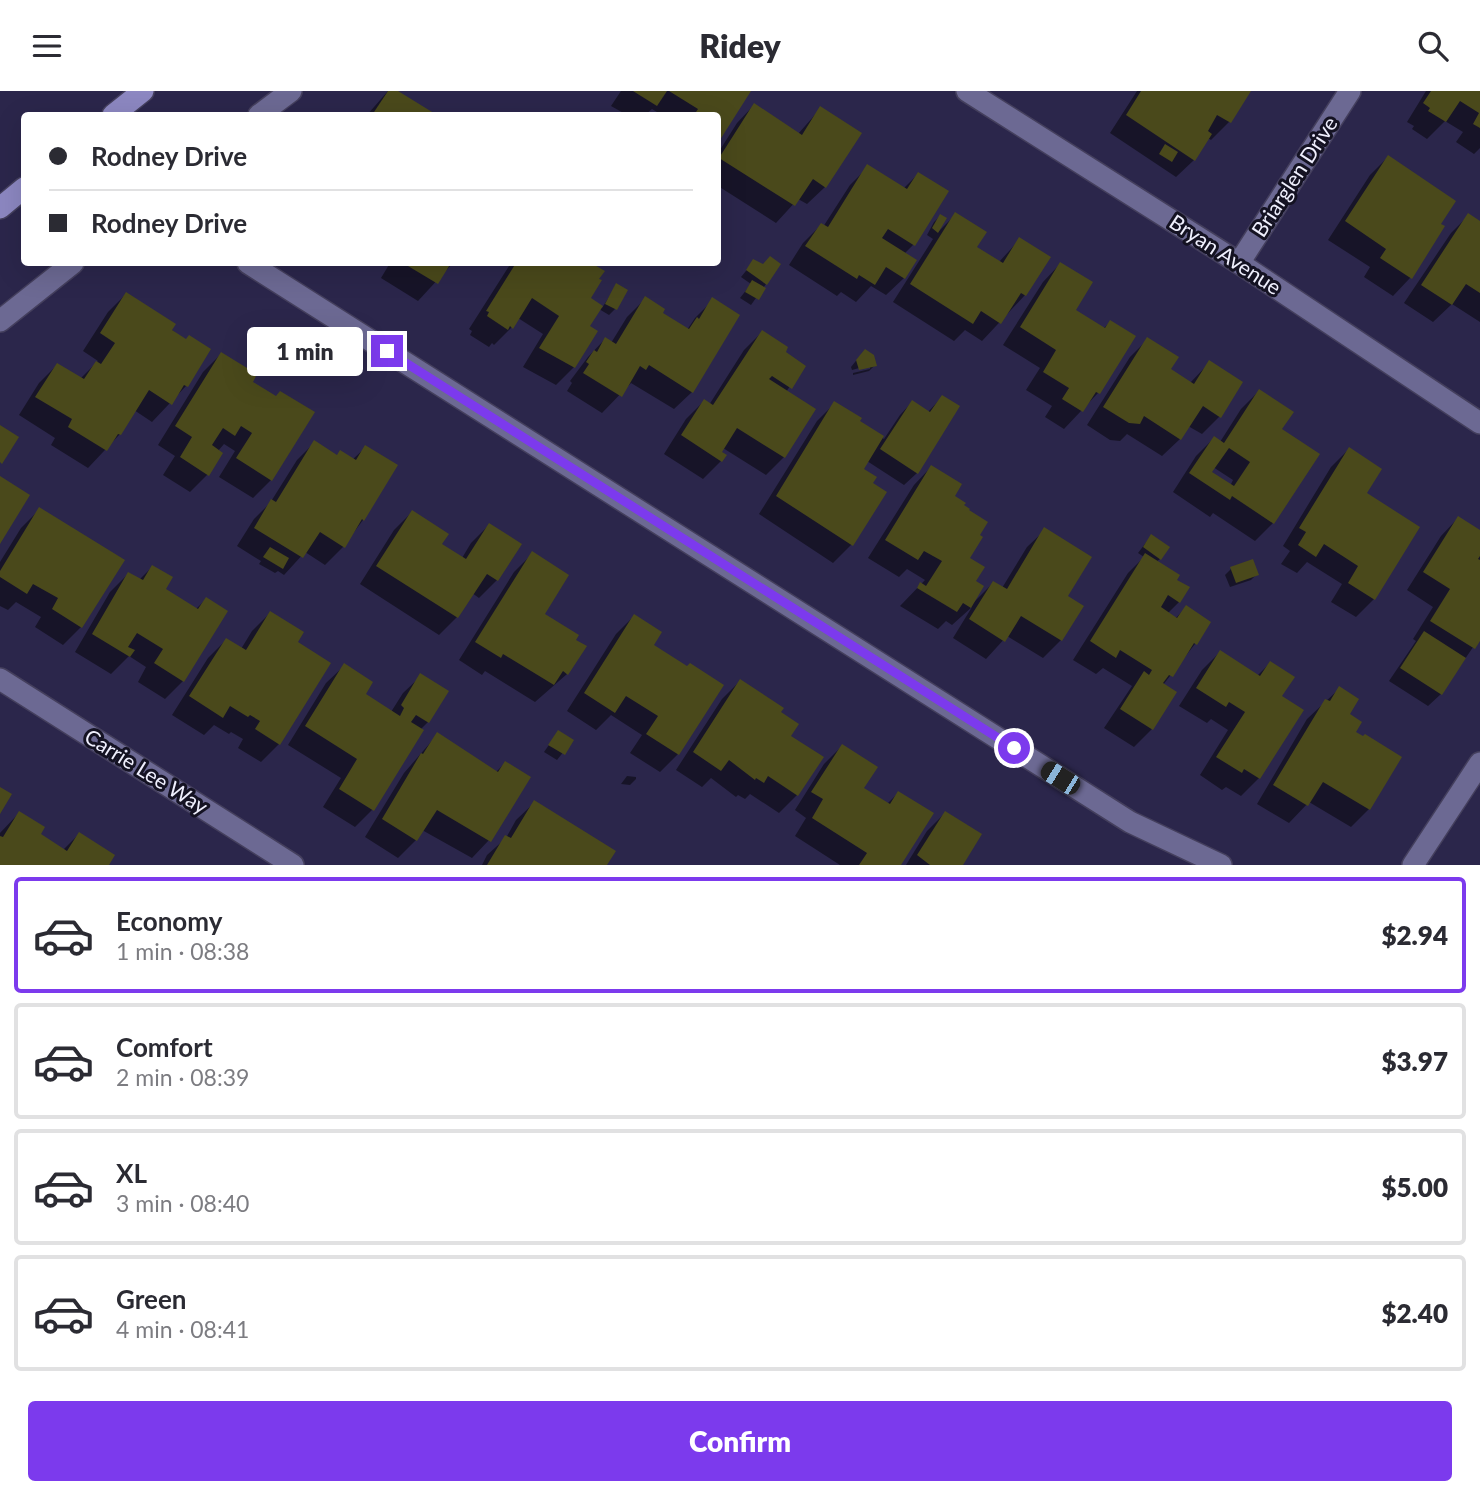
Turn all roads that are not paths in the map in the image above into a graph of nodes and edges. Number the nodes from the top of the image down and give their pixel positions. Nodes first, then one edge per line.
1 (143, 91) edge
2 (291, 91) edge
3 (967, 91) edge
4 (1350, 91) edge
5 (117, 112) edge
6 (264, 112) edge
7 (21, 190) edge
8 (0, 208) edge
9 (1239, 263) junction
10 (69, 266) edge
11 (253, 266) edge
12 (0, 321) edge
13 (1480, 423) edge
14 (0, 679) edge
15 (1480, 763) edge
16 (293, 865) edge
17 (1221, 865) edge
18 (1413, 865) edge

1 - 5 main road
2 - 6 street
3 - 9 street, Bryan Avenue
4 - 9 street, Briarglen Drive
7 - 8 main road
9 - 13 street, Bryan Avenue
10 - 12 street
11 - 17 street
14 - 16 street, Carrie Lee Way
15 - 18 street

